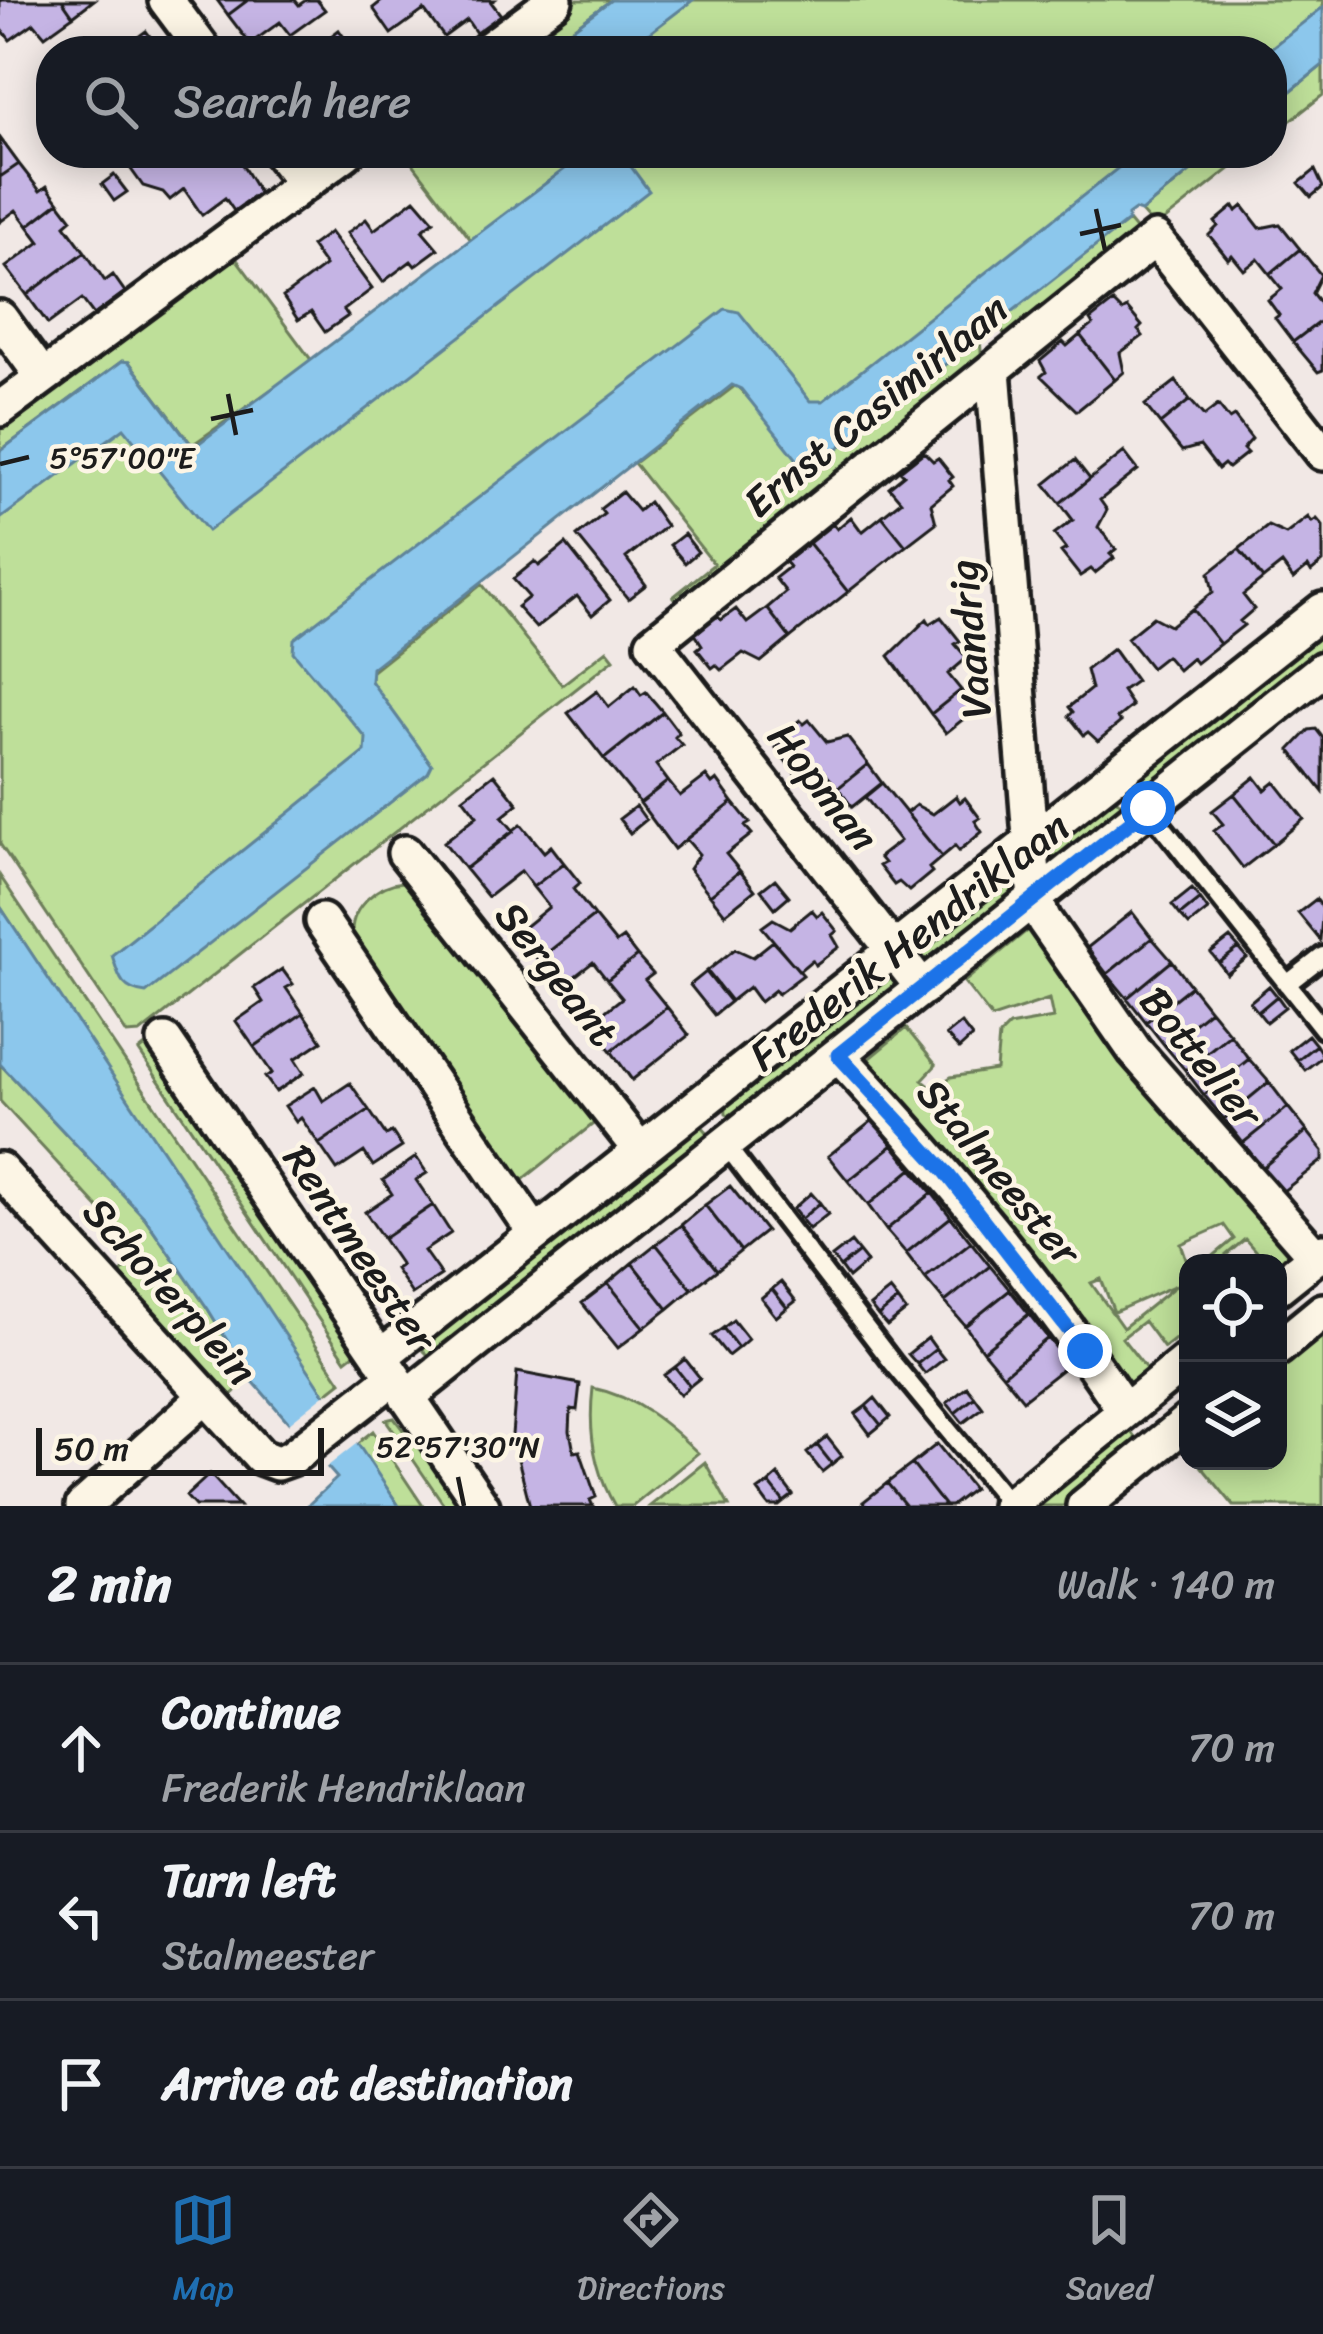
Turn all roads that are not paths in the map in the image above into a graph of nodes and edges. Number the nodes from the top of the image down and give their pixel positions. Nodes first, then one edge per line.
1 (166, 0) edge
2 (546, 2) edge
3 (193, 36) edge
4 (504, 36) edge
5 (292, 168) edge
6 (326, 168) edge
7 (304, 184) junction
8 (0, 318) edge
9 (993, 370) junction
10 (43, 377) junction
11 (0, 409) edge
12 (1323, 453) edge
13 (1323, 610) edge
14 (653, 643) joint
15 (1323, 669) edge
16 (1119, 772) junction
17 (1148, 808) junction
18 (1032, 840) junction
19 (405, 853) dead end
20 (1035, 900) junction
21 (322, 921) dead end
22 (894, 950) junction
23 (1323, 956) edge
24 (1287, 984) junction
25 (922, 988) junction
26 (1323, 1029) edge
27 (165, 1040) dead end
28 (838, 1055) junction
29 (694, 1107) junction
30 (724, 1144) junction
31 (640, 1150) junction
32 (0, 1170) edge
33 (535, 1233) junction
34 (1319, 1254) edge
35 (1287, 1280) edge
36 (1323, 1311) edge
37 (1287, 1341) edge
38 (1186, 1362) edge
39 (394, 1377) junction
40 (205, 1397) junction
41 (1125, 1411) junction
42 (1179, 1428) edge
43 (83, 1506) edge
44 (482, 1506) edge
45 (1010, 1506) edge
46 (1084, 1506) edge

1 - 3 street
2 - 4 street
5 - 7 street
6 - 7 street
7 - 10 street
8 - 10 street
9 - 12 street, Ernst Casimirlaan
9 - 14 street, Ernst Casimirlaan
9 - 18 street, Vaandrig
10 - 11 street
13 - 16 street, Frederik Hendriklaan
14 - 22 street, Hopman
15 - 17 street, Frederik Hendriklaan
16 - 17 street
16 - 18 street, Frederik Hendriklaan
17 - 20 street, Frederik Hendriklaan
17 - 24 lane
18 - 20 street, Vaandrig
18 - 22 street, Frederik Hendriklaan
19 - 31 street, Sergeant
20 - 25 street, Frederik Hendriklaan
20 - 34 street, Bottelier
21 - 33 street
22 - 25 street, Hopman
22 - 29 street, Frederik Hendriklaan
23 - 24 lane
24 - 26 lane
25 - 28 street, Frederik Hendriklaan
27 - 39 street, Rentmeester
28 - 30 street, Frederik Hendriklaan
28 - 41 street, Stalmeester
29 - 30 street
29 - 31 street, Frederik Hendriklaan
30 - 39 street, Frederik Hendriklaan
30 - 45 lane
31 - 33 street, Frederik Hendriklaan
32 - 40 street, Schoterplein
33 - 39 street, Frederik Hendriklaan
34 - 35 street
36 - 37 street
38 - 41 street
39 - 40 street, Schoterplein
39 - 44 street, Rentmeester
40 - 43 street
41 - 45 street
42 - 46 street

